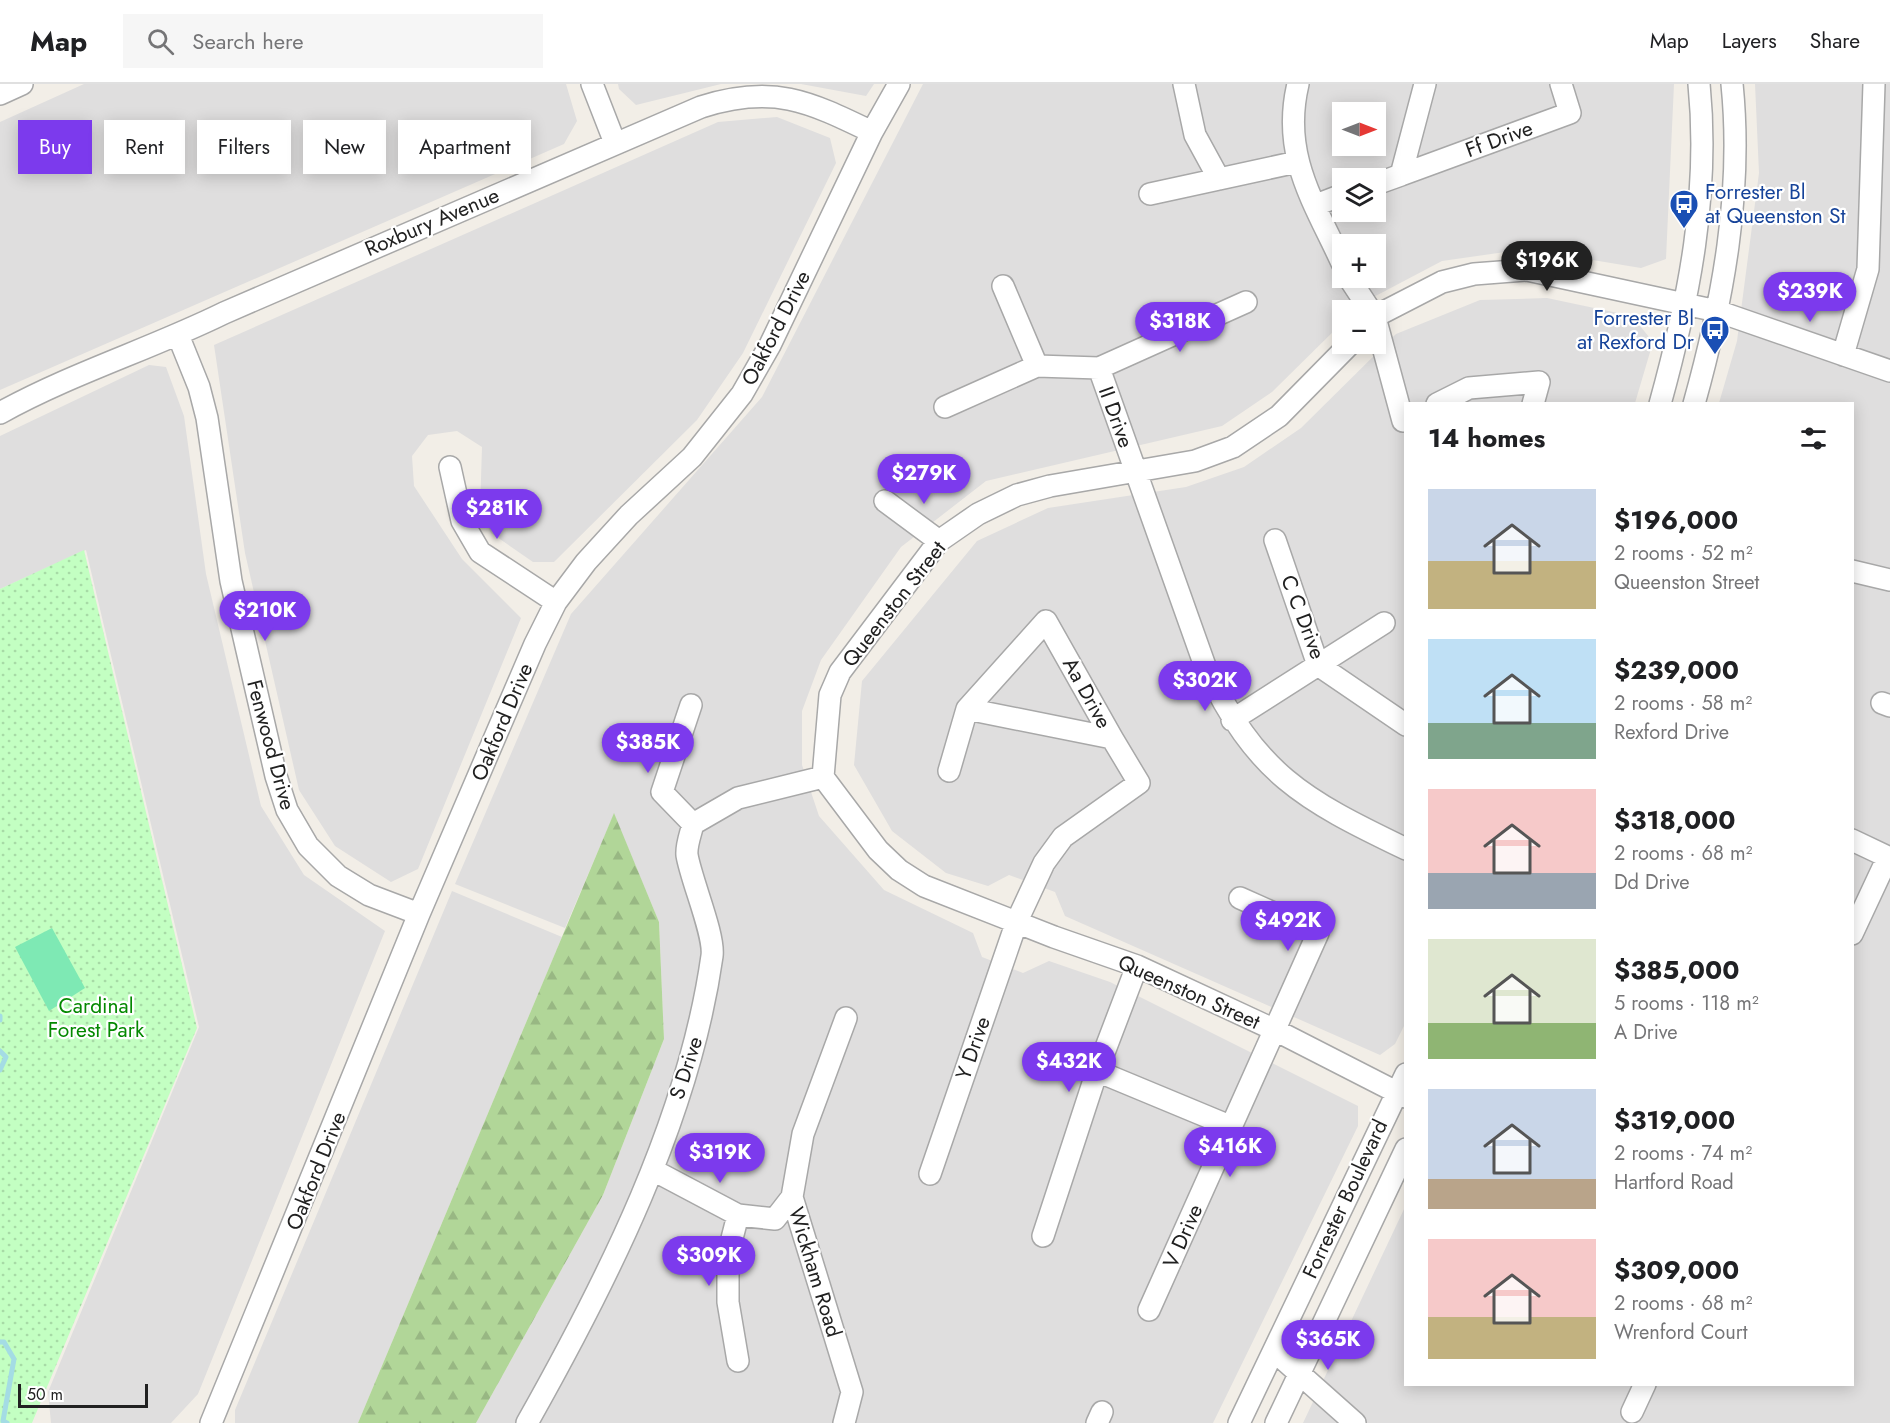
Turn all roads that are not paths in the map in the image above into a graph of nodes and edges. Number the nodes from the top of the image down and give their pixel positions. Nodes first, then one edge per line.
1 (22, 84) edge
2 (592, 84) edge
3 (898, 84) edge
4 (1184, 84) edge
5 (1298, 84) edge
6 (1425, 84) edge
7 (1561, 84) edge
8 (1698, 84) edge
9 (1732, 84) edge
10 (1875, 84) edge
11 (0, 94) edge
12 (872, 132) junction
13 (615, 143) junction
14 (1882, 160) edge
15 (1297, 162) junction
16 (1401, 175) junction
17 (1219, 179) junction
18 (1386, 180) edge
19 (1150, 194) dead end
20 (1332, 199) edge
21 (1316, 205) junction
22 (1332, 241) edge
23 (1004, 286) dead end
24 (1246, 302) dead end
25 (1685, 303) junction
26 (1386, 311) edge
27 (1718, 311) junction
28 (178, 335) junction
29 (1340, 354) edge
30 (1385, 354) edge
31 (1843, 355) junction
32 (1036, 366) junction
33 (1098, 368) junction
34 (1890, 371) edge
35 (1441, 402) edge
36 (1534, 402) edge
37 (1660, 402) edge
38 (1695, 402) edge
39 (945, 407) dead end
40 (0, 413) edge
41 (1404, 419) edge
42 (450, 467) dead end
43 (1135, 469) junction
44 (885, 501) dead end
45 (1275, 540) dead end
46 (939, 541) junction
47 (1854, 571) edge
48 (1890, 580) edge
49 (556, 602) junction
50 (1384, 623) dead end
51 (1318, 665) junction
52 (691, 705) dead end
53 (967, 709) junction
54 (1232, 720) junction
55 (1404, 724) edge
56 (1112, 738) junction
57 (949, 771) dead end
58 (823, 777) junction
59 (693, 824) junction
60 (1854, 841) edge
61 (1404, 848) edge
62 (1889, 857) edge
63 (1240, 898) dead end
64 (419, 914) junction
65 (1017, 921) junction
66 (1854, 930) edge
67 (1137, 966) junction
68 (846, 1018) dead end
69 (1275, 1030) junction
70 (1097, 1071) junction
71 (1401, 1095) edge
72 (1232, 1127) junction
73 (1404, 1153) edge
74 (652, 1170) junction
75 (930, 1174) dead end
76 (792, 1197) junction
77 (738, 1215) junction
78 (1043, 1236) dead end
79 (1149, 1310) dead end
80 (1274, 1352) junction
81 (738, 1361) dead end
82 (1300, 1372) junction
83 (1643, 1386) edge
84 (1632, 1412) dead end
85 (211, 1423) edge
86 (527, 1423) edge
87 (843, 1423) edge
88 (1239, 1423) edge
89 (1276, 1423) edge
90 (1355, 1423) edge

1 - 11 street
2 - 13 street
3 - 12 street, Oakford Drive
4 - 17 street
5 - 15 street
6 - 16 street
7 - 16 street, Ff Drive
8 - 25 street
9 - 27 street
10 - 14 street
12 - 13 street, Roxbury Avenue
12 - 49 street, Oakford Drive
13 - 28 street, Roxbury Avenue
14 - 31 street
15 - 17 street
15 - 21 street
16 - 18 street, Ff Drive
17 - 19 street
20 - 21 street
21 - 22 street
23 - 32 street
24 - 33 street
25 - 26 street
25 - 27 street
25 - 37 street
27 - 31 street
27 - 38 street
28 - 40 street, Roxbury Avenue
28 - 64 street, Fenwood Drive
29 - 43 street, Queenston Street
30 - 41 street
31 - 34 street
32 - 33 street, II Drive
32 - 39 street
33 - 43 street, II Drive
35 - 36 street
42 - 49 street
43 - 46 street, Queenston Street
43 - 54 street, II Drive
44 - 46 street
45 - 51 street, C C Drive
46 - 58 street, Queenston Street
47 - 48 street
49 - 64 street, Oakford Drive
50 - 51 street
51 - 54 street
51 - 55 street, C C Drive
52 - 59 street
53 - 56 street, Aa Drive
53 - 56 street, Aa Drive
53 - 57 street, Aa Drive
54 - 61 street, II Drive
56 - 65 street, Y Drive
58 - 59 street
58 - 65 street, Queenston Street
59 - 74 street, S Drive
60 - 62 street
62 - 66 street
63 - 69 street, V Drive
64 - 85 street, Oakford Drive
65 - 67 street, Queenston Street
65 - 75 street, Y Drive
67 - 69 street, Queenston Street
67 - 70 street
68 - 76 street, Wickham Road
69 - 71 street, Queenston Street
69 - 72 street, V Drive
70 - 72 street
70 - 78 street
71 - 80 street, Forrester Boulevard
72 - 79 street, V Drive
73 - 82 street, Forrester Boulevard
74 - 77 street
74 - 86 street, S Drive
76 - 77 street
76 - 87 street, Wickham Road
77 - 81 street
80 - 82 street
80 - 88 street, Forrester Boulevard
82 - 89 street, Forrester Boulevard
82 - 90 street
83 - 84 street

